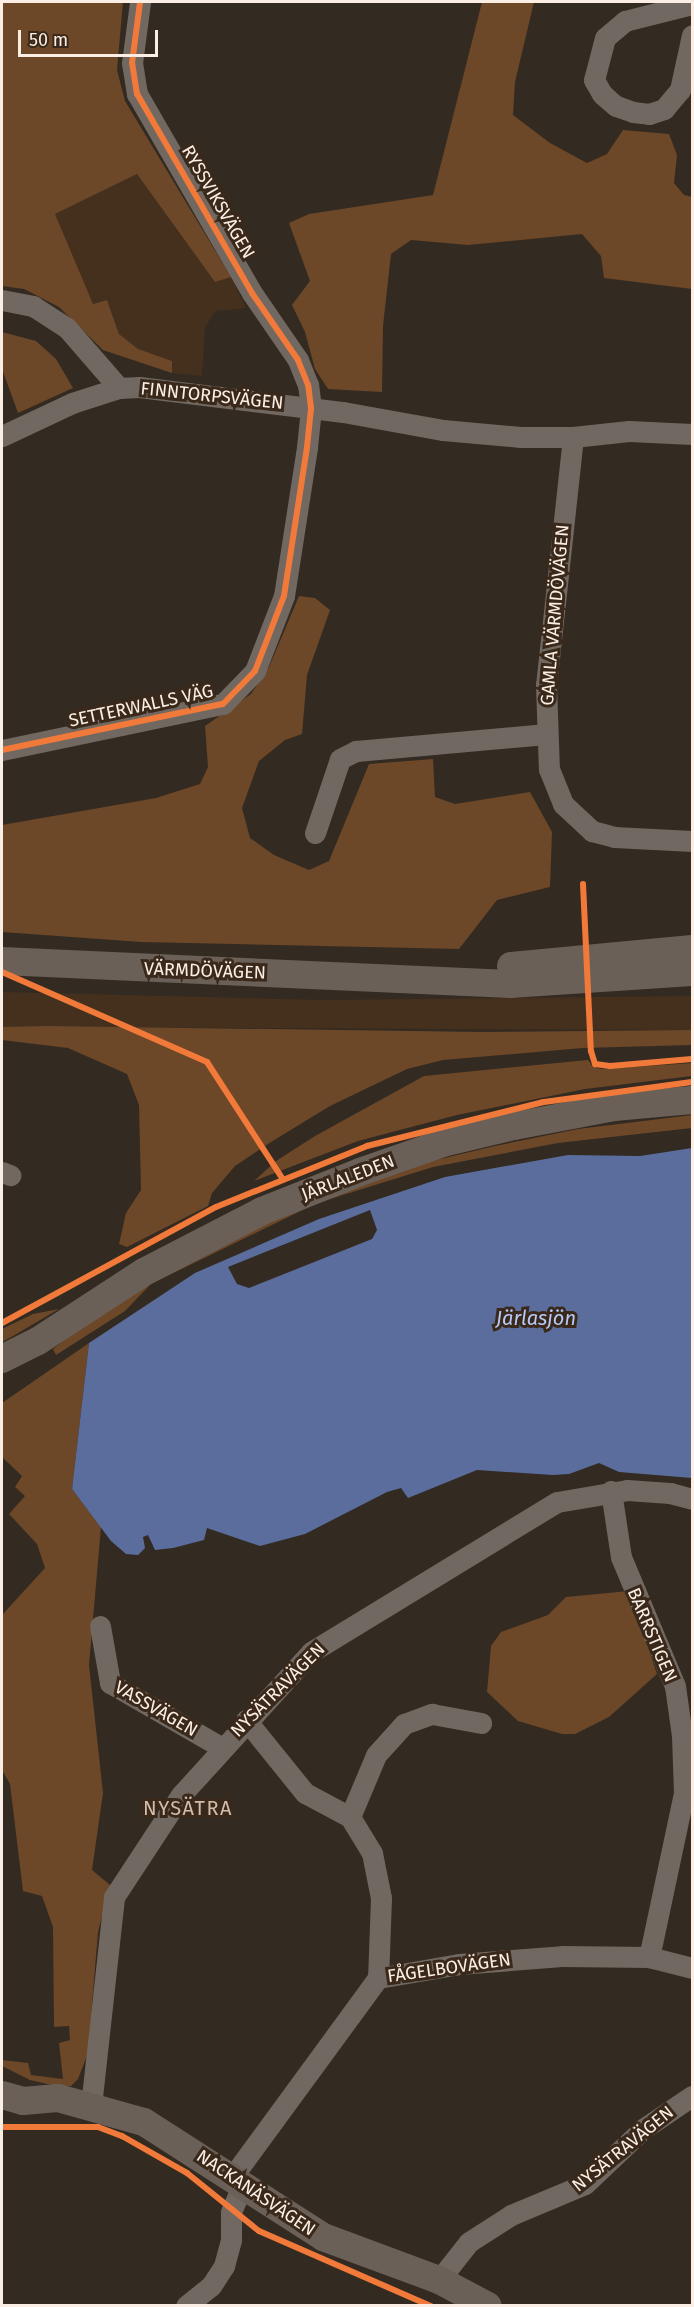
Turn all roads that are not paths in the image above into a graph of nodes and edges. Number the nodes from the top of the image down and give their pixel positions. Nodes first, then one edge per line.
1 (140, 2) edge
2 (693, 4) edge
3 (693, 35) edge
4 (2, 300) edge
5 (119, 388) junction
6 (311, 408) junction
7 (693, 434) edge
8 (2, 436) edge
9 (573, 437) junction
10 (546, 734) junction
11 (2, 750) edge
12 (315, 833) dead end
13 (693, 841) edge
14 (693, 949) edge
15 (2, 961) edge
16 (693, 972) edge
17 (408, 980) junction
18 (693, 1100) edge
19 (36, 1342) junction
20 (2, 1359) edge
21 (2, 1379) edge
22 (611, 1491) junction
23 (693, 1499) edge
24 (100, 1626) dead end
25 (246, 1720) junction
26 (481, 1723) dead end
27 (221, 1747) junction
28 (350, 1817) junction
29 (649, 1957) junction
30 (693, 1968) edge
31 (378, 1978) junction
32 (2, 2095) edge
33 (693, 2096) edge
34 (91, 2106) junction
35 (2, 2112) edge
36 (238, 2180) junction
37 (450, 2292) edge
38 (186, 2306) edge
39 (488, 2306) edge

1 - 6 street, RYSSVIKSVÄGEN
2 - 3 street
4 - 5 street
5 - 6 street, FINNTORPSVÄGEN
5 - 8 street, FINNTORPSVÄGEN
6 - 9 street, FINNTORPSVÄGEN
6 - 11 street, SETTERWALLS VÄG
7 - 9 street
9 - 10 street, GAMLA VÄRMDÖVÄGEN
10 - 12 street
10 - 13 street, GAMLA VÄRMDÖVÄGEN
14 - 17 main road, VÄRMDÖVÄGEN
15 - 17 main road, VÄRMDÖVÄGEN
16 - 17 main road, VÄRMDÖVÄGEN
18 - 19 main road, JÄRLALEDEN
19 - 20 main road, JÄRLALEDEN
19 - 21 main road, JÄRLALEDEN
22 - 23 street, NYSÄTRAVÄGEN
22 - 25 street, NYSÄTRAVÄGEN
22 - 29 street, BARRSTIGEN
24 - 27 street, VASSVÄGEN
25 - 27 street, NYSÄTRAVÄGEN
25 - 28 street
26 - 28 street
27 - 34 street, NYSÄTRAVÄGEN
28 - 31 street
29 - 30 street, FÅGELBOVÄGEN
29 - 31 street, FÅGELBOVÄGEN
31 - 36 street, FÅGELBOVÄGEN
32 - 34 main road, NACKANÄSVÄGEN
33 - 37 street, NYSÄTRAVÄGEN
34 - 35 main road, NACKANÄSVÄGEN
34 - 36 main road, NACKANÄSVÄGEN
36 - 37 main road, NACKANÄSVÄGEN
36 - 38 street, FÅGELBOVÄGEN
37 - 39 main road, NACKANÄSVÄGEN

